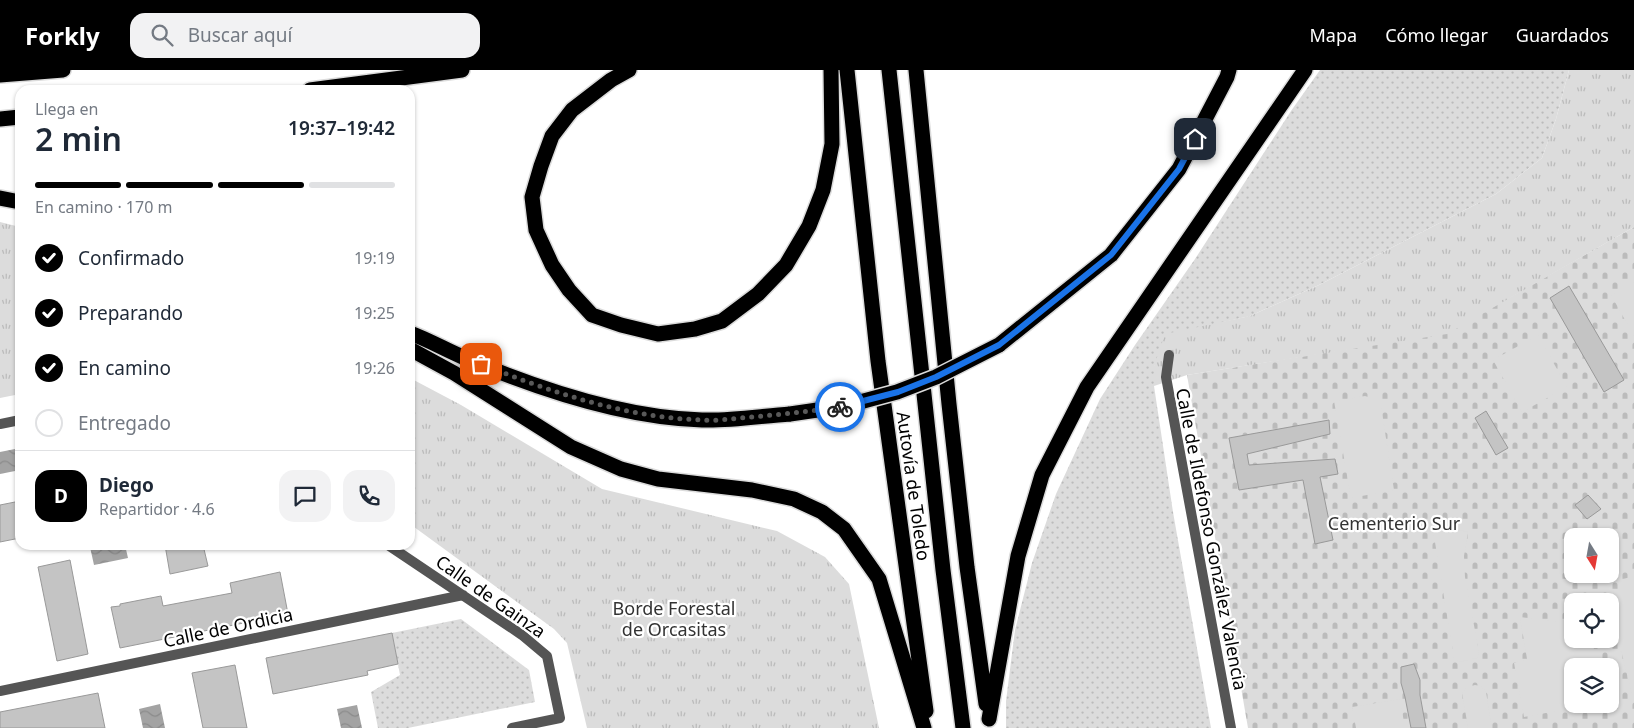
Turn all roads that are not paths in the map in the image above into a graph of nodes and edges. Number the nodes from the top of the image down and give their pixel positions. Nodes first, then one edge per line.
1 (63, 70) edge
2 (462, 70) edge
3 (628, 70) edge
4 (831, 70) edge
5 (847, 70) edge
6 (889, 70) edge
7 (916, 70) edge
8 (1229, 70) edge
9 (1305, 70) edge
10 (0, 75) edge
11 (348, 85) edge
12 (15, 118) edge
13 (0, 119) edge
14 (0, 198) edge
15 (15, 201) edge
16 (415, 334) edge
17 (415, 351) edge
18 (1169, 356) dead end
19 (15, 421) edge
20 (0, 424) edge
21 (396, 550) edge
22 (463, 595) junction
23 (0, 691) edge
24 (989, 723) edge
25 (512, 728) edge
26 (924, 728) edge
27 (929, 728) edge
28 (963, 728) edge
29 (1231, 728) edge

1 - 10 highway
2 - 11 highway
3 - 4 highway
5 - 27 highway, Autovía de Toledo
6 - 28 highway, Autovía de Toledo
7 - 24 highway
8 - 16 highway, bridge
9 - 24 highway
12 - 13 highway
14 - 15 highway
17 - 26 highway
18 - 29 street, Calle de Ildefonso González Valencia
19 - 20 street
21 - 22 street, Calle de Gainza
22 - 23 street, Calle de Ordicia
22 - 25 street, Calle de Gainza

